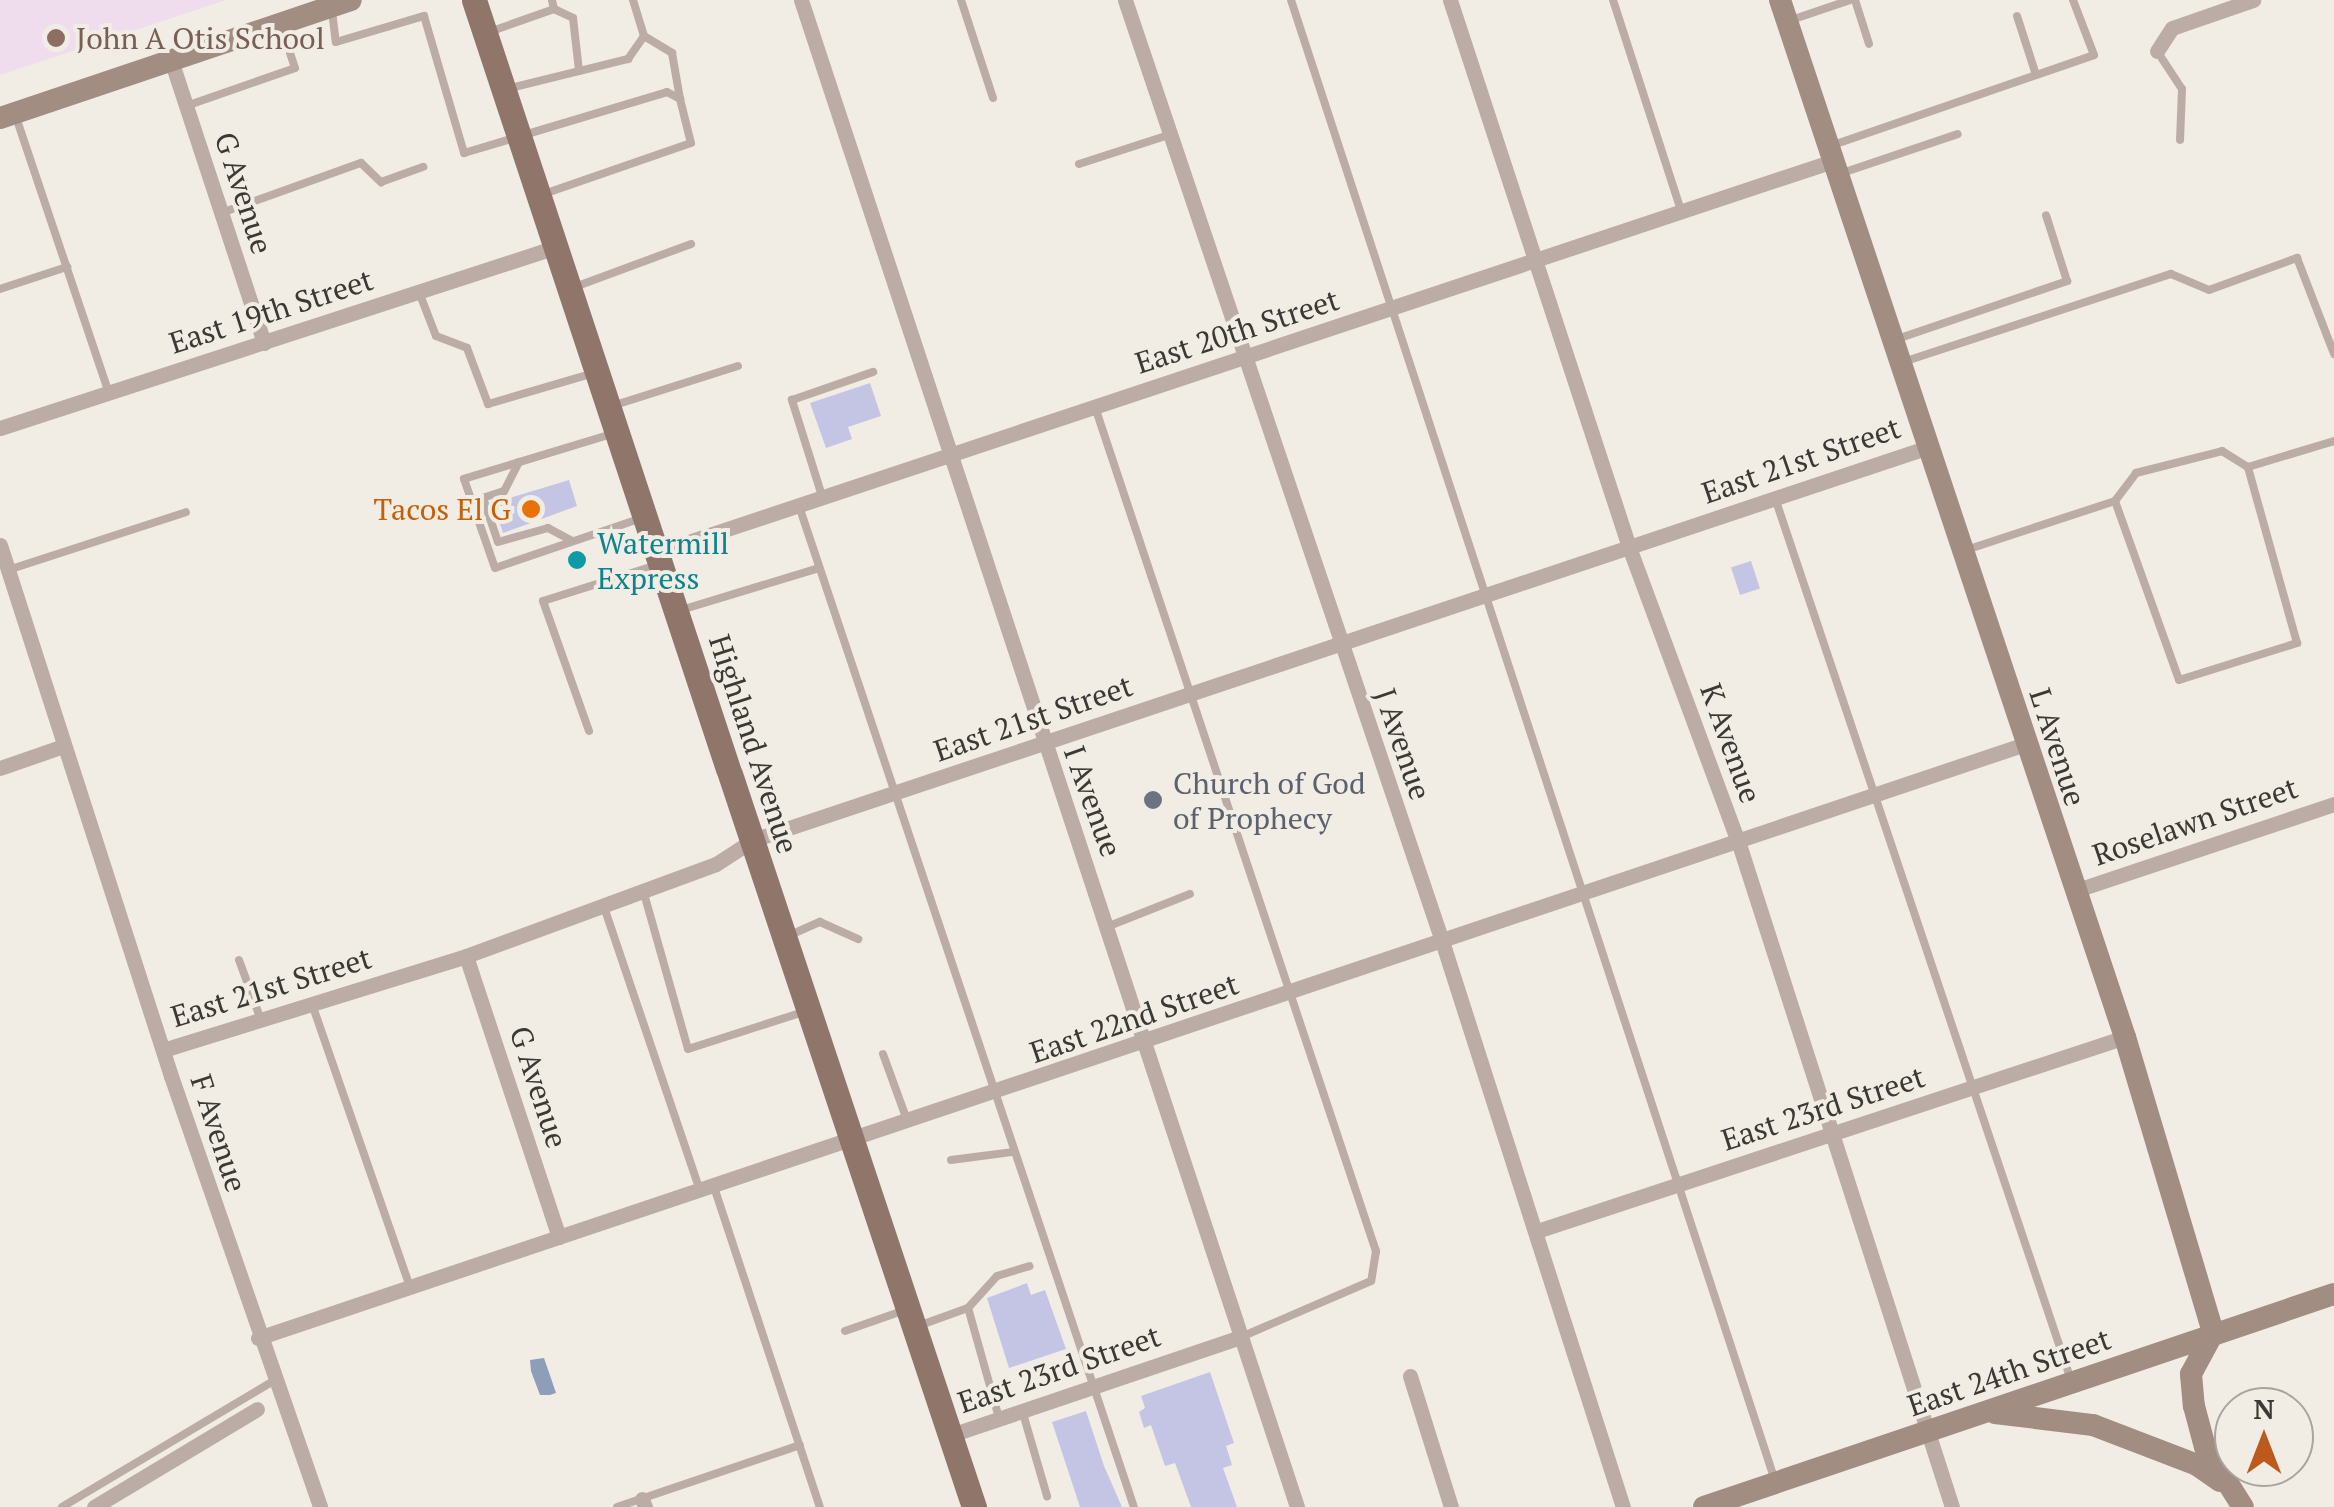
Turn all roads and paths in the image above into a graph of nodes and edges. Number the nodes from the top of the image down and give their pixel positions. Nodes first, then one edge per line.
1 (474, 0) edge
2 (633, 0) edge
3 (801, 0) edge
4 (961, 0) edge
5 (1125, 0) edge
6 (1290, 0) edge
7 (1450, 0) edge
8 (1613, 0) edge
9 (1852, 0) edge
10 (2074, 0) edge
11 (2253, 0) edge
12 (329, 4) edge
13 (553, 5) edge
14 (1783, 11) edge
15 (2017, 16) dead end
16 (280, 24) junction
17 (486, 33) junction
18 (644, 36) junction
19 (1869, 44) dead end
20 (2156, 52) joint
21 (171, 60) junction
22 (579, 70) junction
23 (2036, 75) junction
24 (505, 90) junction
25 (680, 98) junction
26 (993, 98) dead end
27 (186, 106) junction
28 (8, 115) edge
29 (520, 133) junction
30 (1958, 134) dead end
31 (1170, 135) junction
32 (2180, 140) dead end
33 (1833, 161) junction
34 (1080, 164) dead end
35 (423, 167) dead end
36 (541, 195) junction
37 (1682, 210) junction
38 (221, 213) junction
39 (2046, 215) dead end
40 (691, 244) dead end
41 (559, 246) junction
42 (1534, 261) junction
43 (66, 267) junction
44 (572, 288) junction
45 (0, 289) edge
46 (418, 292) junction
47 (1387, 311) junction
48 (1892, 340) junction
49 (264, 343) junction
50 (2334, 354) edge
51 (1243, 357) junction
52 (1900, 363) junction
53 (738, 366) dead end
54 (599, 372) junction
55 (872, 372) dead end
56 (109, 393) junction
57 (610, 406) junction
58 (1095, 406) junction
59 (0, 428) edge
60 (619, 432) junction
61 (2334, 441) edge
62 (1925, 448) junction
63 (951, 455) junction
64 (519, 462) junction
65 (2248, 467) junction
66 (822, 496) junction
67 (1774, 498) junction
68 (2115, 502) junction
69 (798, 504) junction
70 (186, 512) dead end
71 (646, 516) junction
72 (573, 541) junction
73 (0, 545) edge
74 (1628, 547) junction
75 (1962, 552) junction
76 (660, 558) junction
77 (819, 568) junction
78 (8, 570) junction
79 (1483, 596) junction
80 (677, 611) junction
81 (1339, 644) junction
82 (1188, 694) junction
83 (589, 732) dead end
84 (1043, 743) junction
85 (2025, 744) junction
86 (64, 746) junction
87 (0, 768) edge
88 (890, 794) junction
89 (1879, 796) junction
90 (2334, 804) edge
91 (753, 840) junction
92 (1739, 844) junction
93 (643, 890) junction
94 (2074, 891) junction
95 (1583, 893) junction
96 (1190, 894) dead end
97 (603, 904) junction
98 (1108, 926) junction
99 (784, 938) junction
100 (858, 939) dead end
101 (1442, 941) junction
102 (466, 956) junction
103 (239, 960) dead end
104 (1288, 994) junction
105 (312, 1004) junction
106 (808, 1010) junction
107 (261, 1020) junction
108 (2125, 1037) junction
109 (1149, 1043) junction
110 (163, 1050) junction
111 (883, 1054) dead end
112 (1968, 1089) junction
113 (994, 1094) junction
114 (907, 1120) junction
115 (1828, 1135) junction
116 (850, 1137) junction
117 (1013, 1152) junction
118 (951, 1160) dead end
119 (1681, 1184) junction
120 (706, 1186) junction
121 (1537, 1231) junction
122 (559, 1237) junction
123 (1030, 1266) dead end
124 (410, 1287) junction
125 (2334, 1294) edge
126 (968, 1308) junction
127 (911, 1318) junction
128 (846, 1331) dead end
129 (2213, 1333) junction
130 (1241, 1337) junction
131 (258, 1338) junction
132 (1410, 1376) dead end
133 (272, 1381) junction
134 (2072, 1384) junction
135 (1092, 1387) junction
136 (257, 1409) dead end
137 (1022, 1410) junction
138 (1987, 1412) junction
139 (1000, 1418) junction
140 (1928, 1432) junction
141 (951, 1434) junction
142 (800, 1445) junction
143 (2214, 1463) edge
144 (2214, 1476) edge
145 (1776, 1483) junction
146 (2228, 1487) edge
147 (1047, 1496) dead end
148 (643, 1503) edge
149 (969, 1506) edge
150 (62, 1507) edge
151 (94, 1507) edge
152 (320, 1507) edge
153 (617, 1507) edge
154 (820, 1507) edge
155 (1134, 1507) edge
156 (1297, 1507) edge
157 (1451, 1507) edge
158 (1623, 1507) edge
159 (1704, 1507) edge
160 (1952, 1507) edge
161 (2243, 1507) edge

1 - 17 main road, Highland Avenue
2 - 18 lane
3 - 63 street, I Avenue
4 - 26 lane
5 - 31 street, J Avenue
6 - 47 lane
7 - 42 street, K Avenue
8 - 37 lane
9 - 14 lane
9 - 19 lane
10 - 23 lane
11 - 20 street
12 - 16 street
12 - 29 lane
13 - 17 lane
13 - 22 lane
14 - 33 street, L Avenue
15 - 23 lane
16 - 21 street
16 - 27 lane
17 - 24 main road, Highland Avenue
18 - 22 lane
18 - 25 lane
20 - 32 lane
21 - 27 street, G Avenue
21 - 28 street
22 - 24 lane
23 - 33 lane
24 - 29 main road, Highland Avenue
25 - 29 lane
25 - 36 lane
27 - 38 street, G Avenue
28 - 43 lane
29 - 36 main road, Highland Avenue
30 - 33 lane
31 - 34 lane
31 - 51 street, J Avenue
33 - 37 street, East 20th Street
33 - 48 street, L Avenue
35 - 38 lane
36 - 41 main road, Highland Avenue
37 - 42 street, East 20th Street
38 - 49 street, G Avenue
39 - 48 lane
40 - 44 lane
41 - 44 main road, Highland Avenue
41 - 46 street, East 19th Street
42 - 47 street, East 20th Street
42 - 74 street, K Avenue
43 - 45 lane
43 - 56 lane
44 - 54 main road, Highland Avenue
46 - 49 street, East 19th Street
46 - 54 lane
47 - 51 street, East 20th Street
47 - 79 lane
48 - 52 street, L Avenue
49 - 56 street, East 19th Street
50 - 52 lane
51 - 58 street, East 20th Street
51 - 81 street, J Avenue
52 - 62 street, L Avenue
53 - 57 lane
54 - 57 main road, Highland Avenue
55 - 66 lane
56 - 59 street, East 19th Street
57 - 60 main road, Highland Avenue
58 - 63 street, East 20th Street
58 - 82 lane
60 - 64 lane
60 - 71 main road, Highland Avenue
61 - 65 lane
62 - 67 street, East 21st Street
62 - 75 street, L Avenue
63 - 66 street, East 20th Street
63 - 84 street, I Avenue
64 - 72 lane
64 - 72 lane
65 - 68 lane
65 - 68 lane
66 - 69 street, East 20th Street
67 - 74 street, East 21st Street
67 - 89 lane
68 - 75 lane
69 - 76 street, East 20th Street
69 - 77 lane
70 - 78 lane
71 - 72 lane
71 - 76 main road, Highland Avenue
73 - 78 street, F Avenue
74 - 79 street, East 21st Street
74 - 92 street, K Avenue
75 - 85 street, L Avenue
76 - 80 main road, Highland Avenue
76 - 83 lane
77 - 80 lane
77 - 88 lane
78 - 86 street, F Avenue
79 - 81 street, East 21st Street
79 - 95 lane
80 - 91 main road, Highland Avenue
81 - 82 street, East 21st Street
81 - 101 street, J Avenue
82 - 84 street, East 21st Street
82 - 104 lane
84 - 88 street, East 21st Street
84 - 98 street, I Avenue
85 - 89 street, East 22nd Street
85 - 94 street, L Avenue
86 - 87 street
86 - 110 street, F Avenue
88 - 91 street, East 21st Street
88 - 113 lane
89 - 92 street, East 22nd Street
89 - 112 lane
90 - 94 street, Roselawn Street
91 - 93 street, East 21st Street
91 - 99 main road, Highland Avenue
92 - 95 street, East 22nd Street
92 - 115 street, K Avenue
93 - 97 street, East 21st Street
93 - 106 lane
94 - 108 street, L Avenue
95 - 101 street, East 22nd Street
95 - 119 lane
96 - 98 lane
97 - 102 street, East 21st Street
97 - 120 lane
98 - 109 street, I Avenue
99 - 100 lane
99 - 106 main road, Highland Avenue
101 - 104 street, East 22nd Street
101 - 121 street, J Avenue
102 - 105 street, East 21st Street
102 - 122 street, G Avenue
103 - 107 lane
104 - 109 street, East 22nd Street
104 - 130 lane
105 - 107 street, East 21st Street
105 - 124 lane
106 - 116 main road, Highland Avenue
107 - 110 street, East 21st Street
108 - 112 street, East 23rd Street
108 - 129 street, L Avenue
109 - 113 street, East 22nd Street
109 - 130 street, I Avenue
110 - 131 street, F Avenue
111 - 114 lane
112 - 115 street, East 23rd Street
112 - 134 lane
113 - 114 street, East 22nd Street
113 - 117 lane
114 - 116 street, East 22nd Street
115 - 119 street, East 23rd Street
115 - 140 street, K Avenue
116 - 120 street, East 22nd Street
116 - 127 main road, Highland Avenue
117 - 118 lane
117 - 135 lane
119 - 121 street, East 23rd Street
119 - 145 lane
120 - 122 street, East 22nd Street
120 - 142 lane
121 - 158 street, J Avenue
122 - 124 street, East 22nd Street
123 - 126 lane
124 - 131 street, East 22nd Street
125 - 129 street, East 24th Street
126 - 127 lane
126 - 139 lane
127 - 128 lane
127 - 141 main road, Highland Avenue
129 - 134 street, East 24th Street
129 - 143 street
130 - 135 street, East 23rd Street
130 - 156 street, I Avenue
131 - 133 street, F Avenue
132 - 157 street
133 - 150 lane
133 - 152 street, F Avenue
134 - 138 street, East 24th Street
135 - 137 street, East 23rd Street
135 - 155 lane
136 - 151 street
137 - 139 street, East 23rd Street
137 - 147 lane
138 - 140 street, East 24th Street
138 - 144 street
139 - 141 street, East 23rd Street
140 - 145 street, East 24th Street
140 - 160 street, K Avenue
141 - 149 main road, Highland Avenue
142 - 148 lane
142 - 154 lane
145 - 159 street, East 24th Street
146 - 161 street
148 - 153 lane

